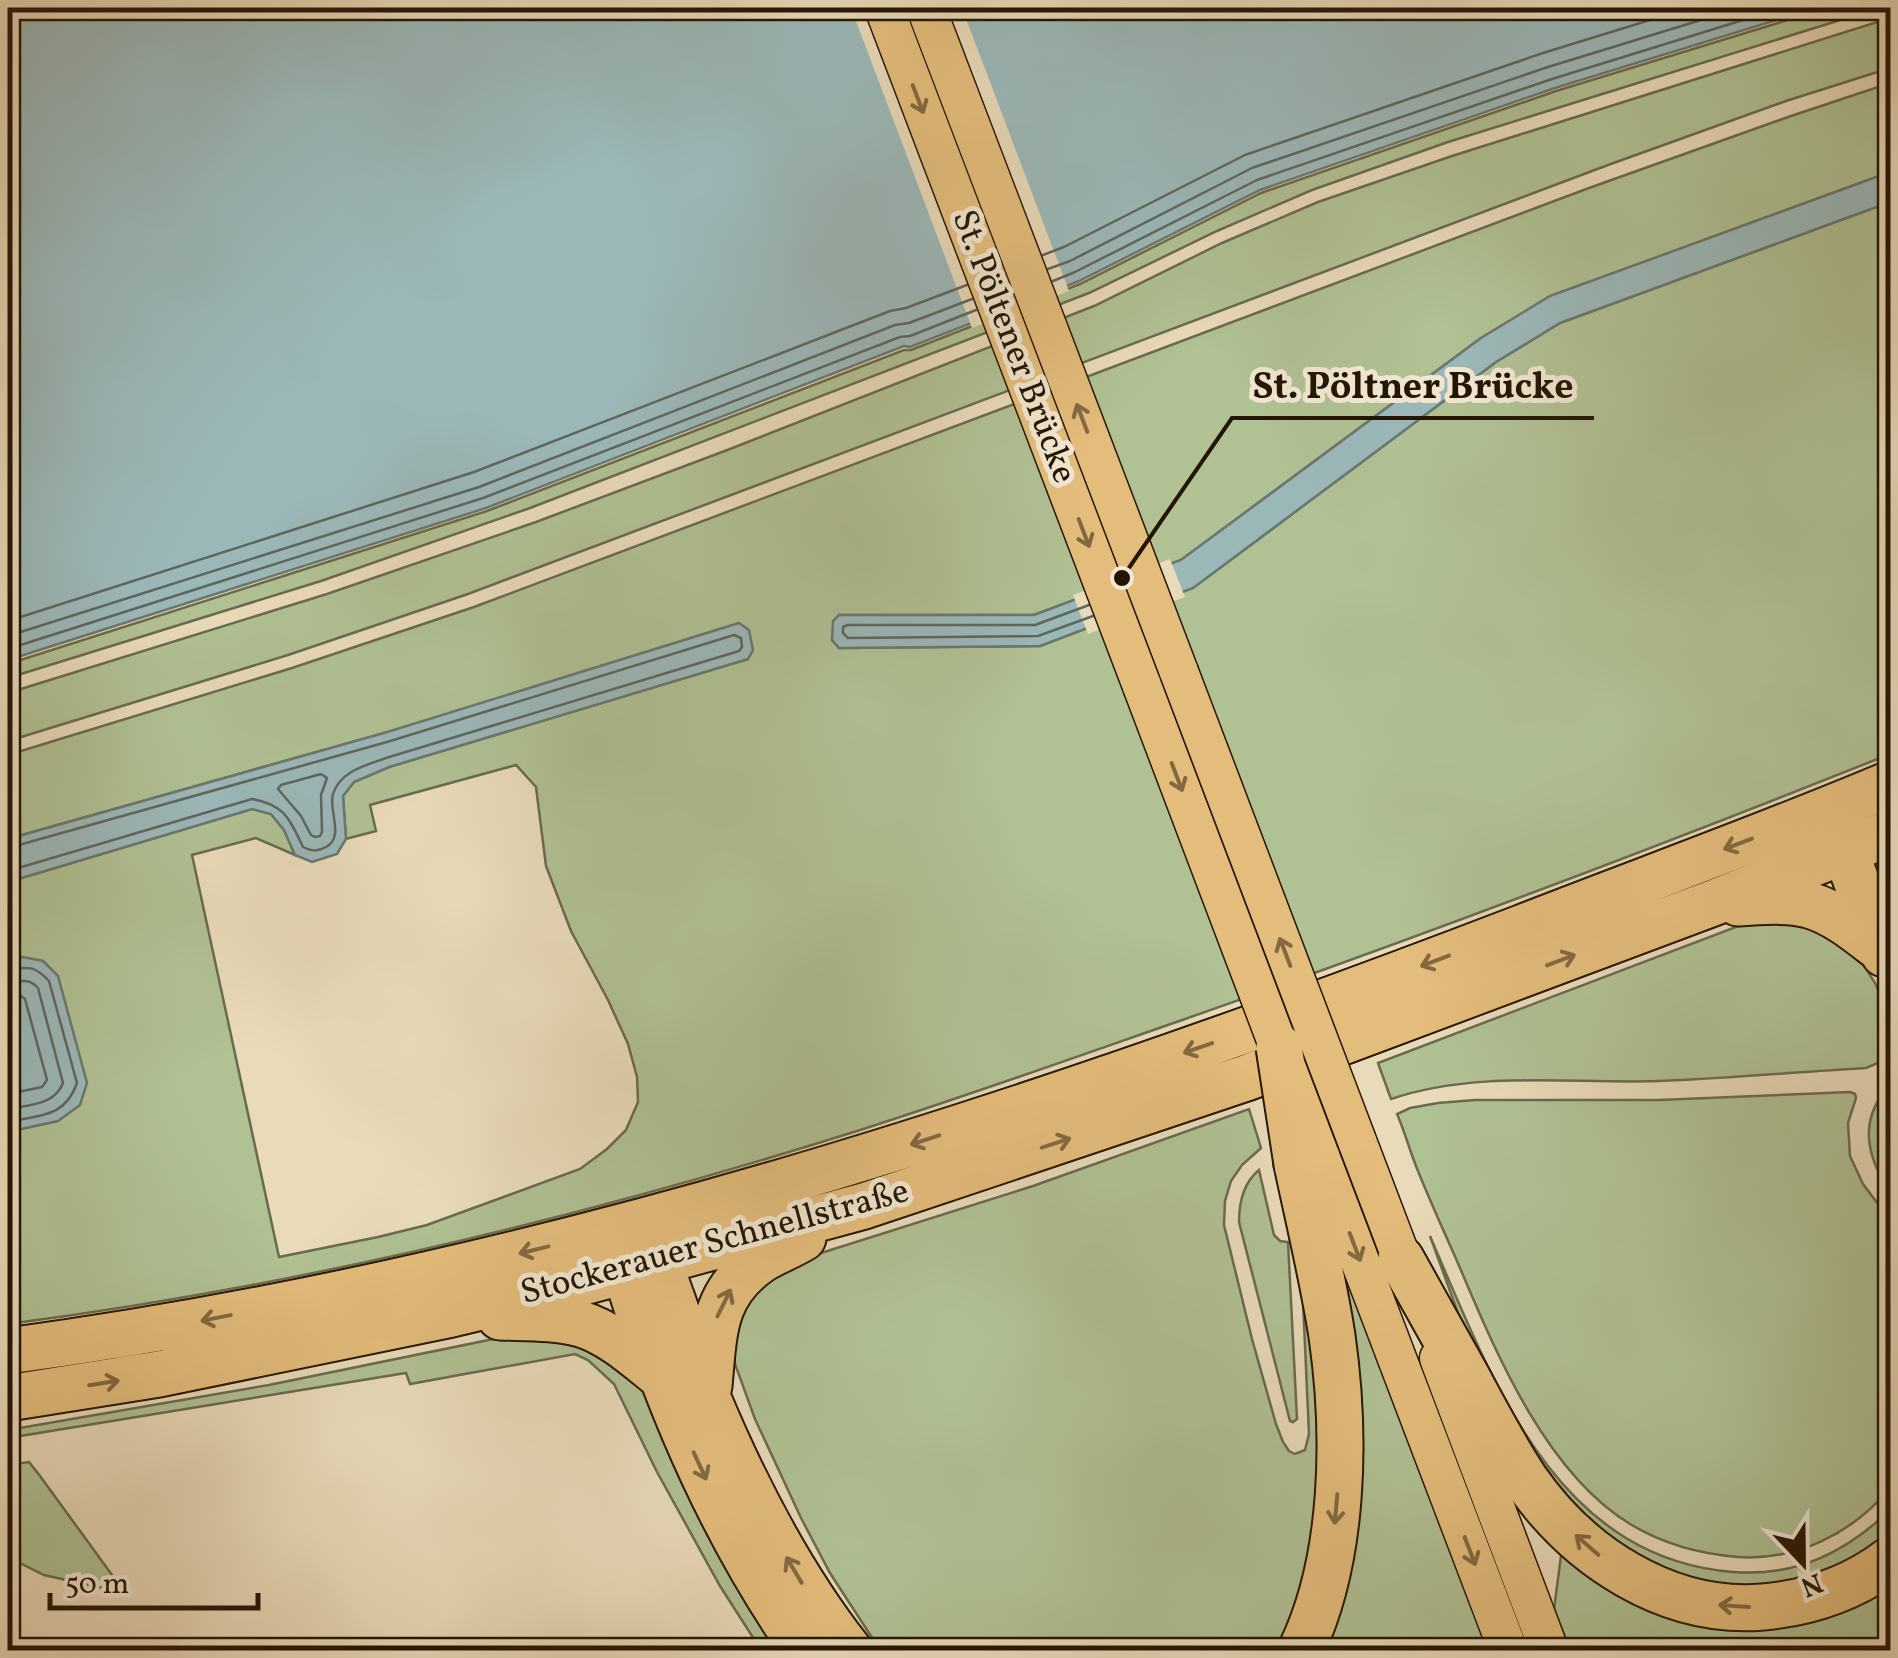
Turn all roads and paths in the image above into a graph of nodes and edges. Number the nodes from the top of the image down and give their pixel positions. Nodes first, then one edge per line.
1 (884, 8) edge
2 (926, 8) edge
3 (1861, 796) edge
4 (1877, 846) edge
5 (1713, 903) junction
6 (1886, 960) edge
7 (1396, 999) junction
8 (1280, 1047) joint
9 (1309, 1160) junction
10 (864, 1206) junction
11 (638, 1253) junction
12 (1401, 1259) junction
13 (452, 1314) junction
14 (8, 1351) edge
15 (662, 1376) junction
16 (8, 1398) edge
17 (707, 1398) junction
18 (1890, 1560) edge
19 (804, 1650) edge
20 (849, 1650) edge
21 (1301, 1650) edge
22 (1508, 1650) edge
23 (1549, 1650) edge

1 -> 8 main road, St. Pöltener Brücke, bridge
12 -> 2 main road, St. Pöltener Brücke, bridge
3 - 4 highway
3 -> 7 highway
4 - 5 highway
4 - 6 highway
5 - 6 highway
7 -> 5 highway
10 -> 7 highway, Stockerauer Schnellstraße
7 -> 11 highway, Stockerauer Schnellstraße
8 - 9 highway, bridge
9 -> 21 highway
9 -> 22 main road
10 - 11 highway, Stockerauer Schnellstraße
17 -> 10 highway
11 - 13 highway, Stockerauer Schnellstraße
11 -> 14 highway, Stockerauer Schnellstraße
11 - 15 highway
11 - 17 highway
18 -> 12 highway
12 - 23 main road, St. Pöltener Brücke
13 - 15 highway
16 -> 13 highway, Stockerauer Schnellstraße
15 -> 19 highway
20 -> 17 highway

